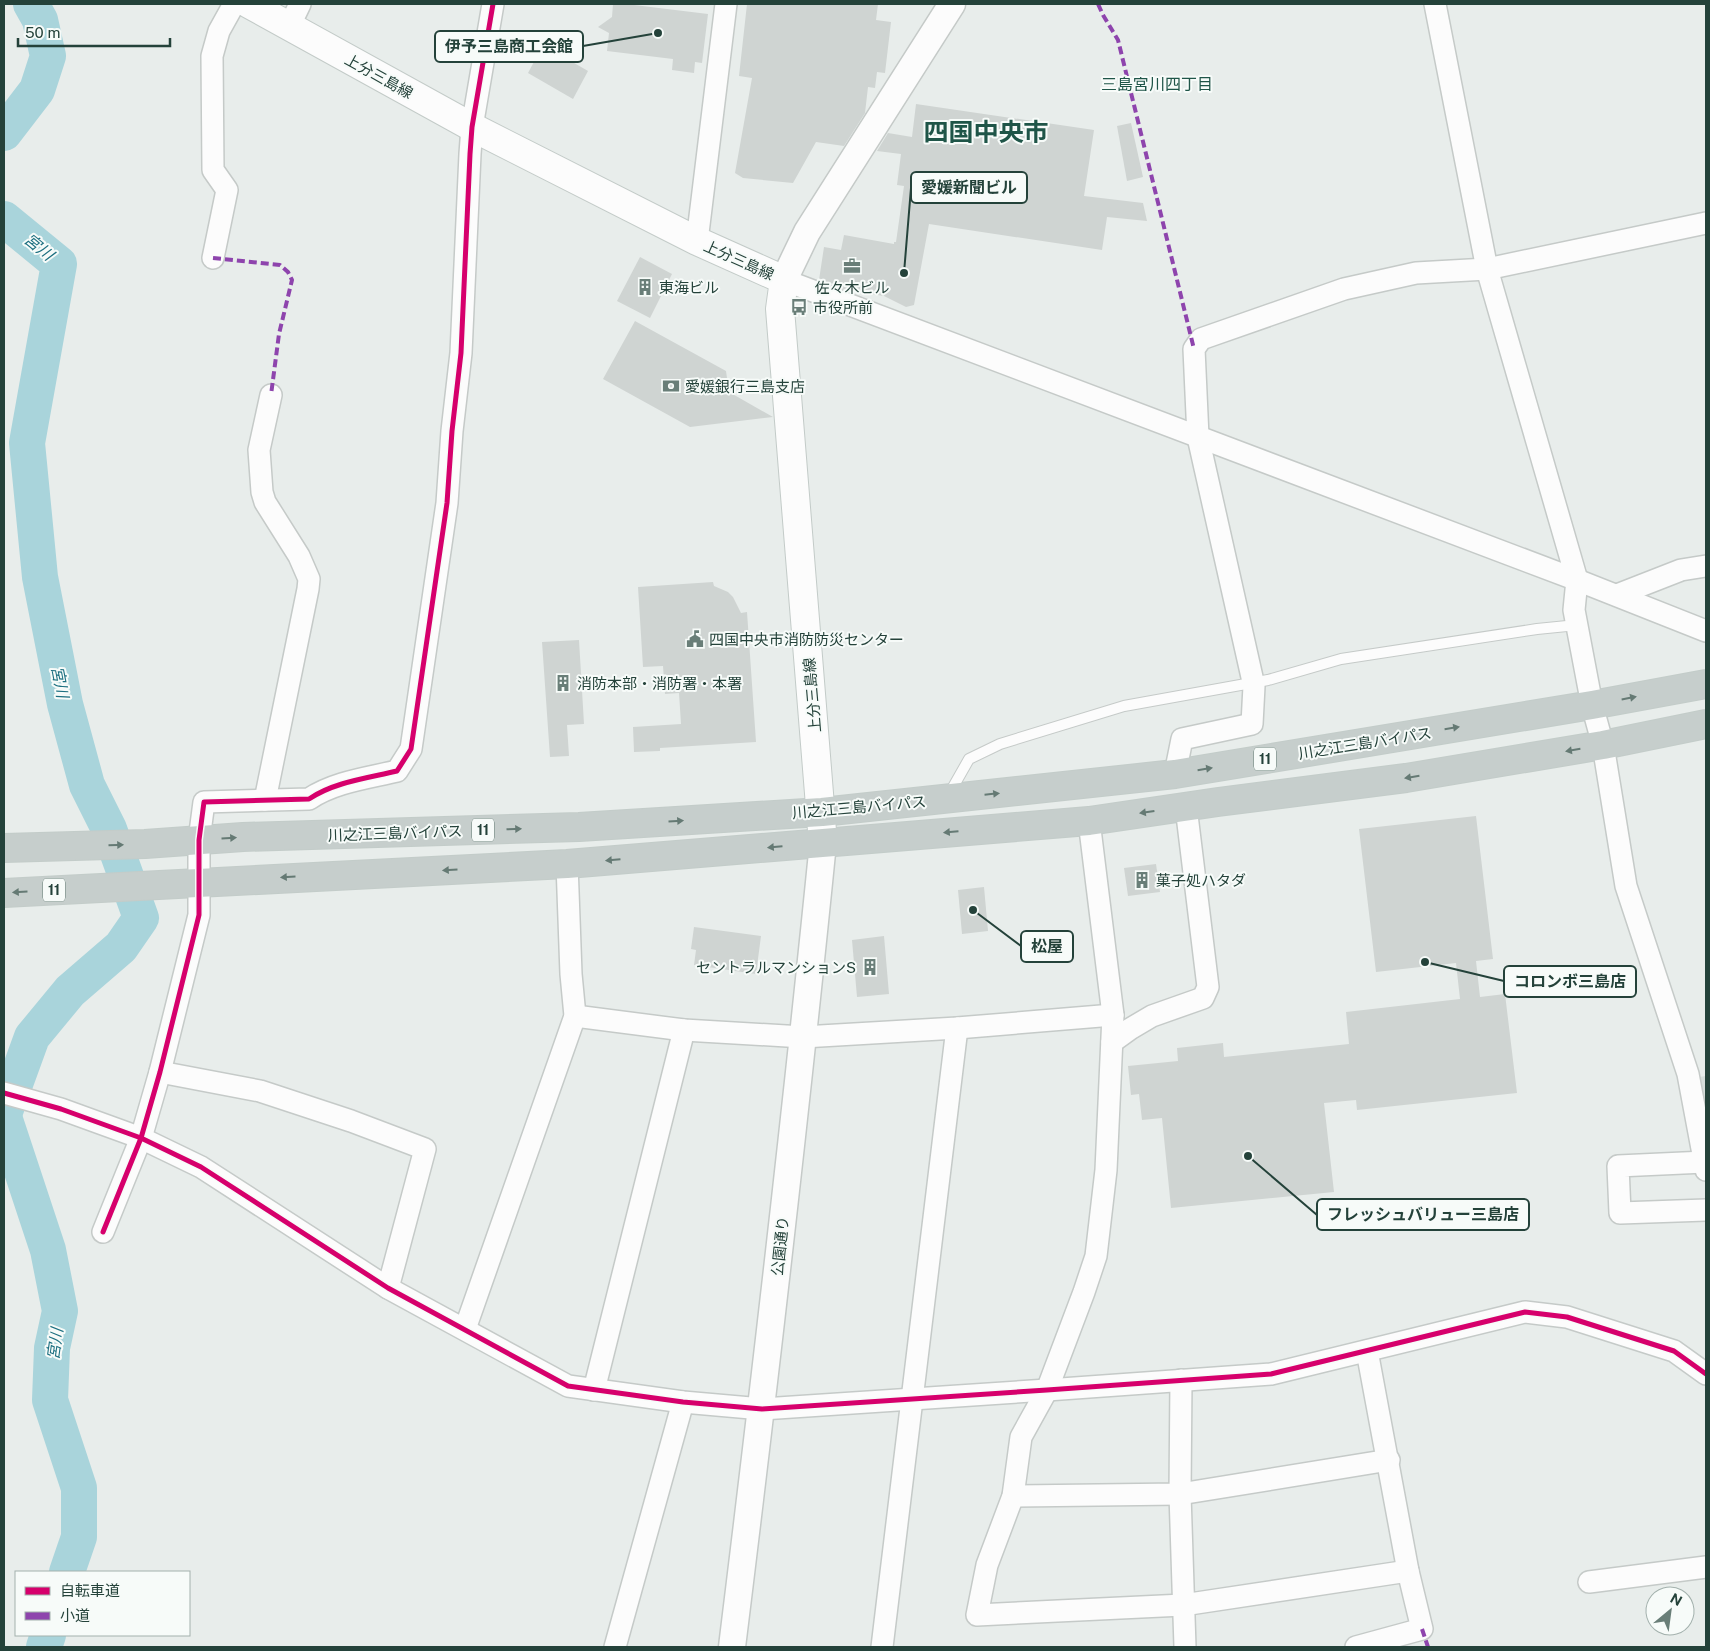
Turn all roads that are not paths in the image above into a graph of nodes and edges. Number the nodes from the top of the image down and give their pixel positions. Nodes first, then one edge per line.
1 (234, 4) edge
2 (249, 4) edge
3 (493, 4) edge
4 (726, 4) edge
5 (952, 4) edge
6 (1435, 4) edge
7 (295, 15) edge
8 (472, 127) junction
9 (1706, 223) edge
10 (697, 241) junction
11 (213, 258) dead end
12 (1487, 269) junction
13 (784, 280) junction
14 (271, 395) dead end
15 (1198, 437) junction
16 (1706, 566) edge
17 (1577, 580) junction
18 (1617, 595) junction
19 (1577, 625) junction
20 (1706, 631) edge
21 (1253, 683) junction
22 (1706, 684) edge
23 (1592, 705) junction
24 (1706, 724) edge
25 (1603, 745) junction
26 (1175, 774) junction
27 (946, 799) junction
28 (265, 800) junction
29 (1186, 807) junction
30 (822, 812) junction
31 (1089, 821) junction
32 (200, 840) junction
33 (823, 843) junction
34 (4, 848) edge
35 (566, 864) junction
36 (199, 882) junction
37 (4, 893) edge
38 (1113, 1015) junction
39 (575, 1016) junction
40 (957, 1028) junction
41 (684, 1030) junction
42 (804, 1037) junction
43 (1112, 1042) junction
44 (160, 1072) junction
45 (4, 1093) edge
46 (141, 1138) junction
47 (1706, 1166) edge
48 (1706, 1210) edge
49 (103, 1232) dead end
50 (388, 1288) junction
51 (465, 1329) junction
52 (1367, 1351) junction
53 (1706, 1374) edge
54 (1181, 1380) junction
55 (594, 1390) junction
56 (1046, 1390) junction
57 (913, 1398) junction
58 (684, 1402) junction
59 (762, 1408) junction
60 (1389, 1460) junction
61 (1180, 1494) junction
62 (1013, 1496) junction
63 (1706, 1567) edge
64 (1408, 1571) junction
65 (1588, 1582) dead end
66 (1183, 1605) junction
67 (615, 1647) edge
68 (732, 1647) edge
69 (882, 1647) edge
70 (1185, 1647) edge
71 (1356, 1647) edge

1 - 11 street
2 - 7 main road, 上分三島線
3 - 8 street
4 - 10 street
5 - 13 street
6 - 12 street
7 - 8 main road, 上分三島線
8 - 10 main road, 上分三島線
8 - 28 street
9 - 12 street
10 - 13 main road, 上分三島線
12 - 15 street
12 - 17 street
13 - 15 street
13 - 30 main road, 上分三島線
14 - 28 street
15 - 17 street
15 - 21 street
16 - 18 street
17 - 18 street
17 - 19 street
18 - 20 street
19 - 21 lane
19 - 23 street
21 - 26 street
21 - 27 lane
23 -> 22 highway, 川之江三島バイパス / 11
23 - 25 street
26 -> 23 highway, 川之江三島バイパス / 11
24 - 25 highway, 11
25 -> 29 highway, 11
25 - 47 street
27 -> 26 highway, 川之江三島バイパス / 11
27 - 30 highway, 川之江三島バイパス / 11
28 - 32 street
29 -> 31 highway, 11
29 - 43 street
32 -> 30 highway, 川之江三島バイパス / 11
30 - 33 main road, 上分三島線
31 -> 33 highway, 11
31 - 38 street
34 -> 32 highway, 川之江三島バイパス / 11
32 - 36 street
33 -> 35 highway, 11
33 - 42 street, 公園通り
35 -> 36 highway, 11
35 - 39 street
36 -> 37 highway, 11
36 - 44 street
38 - 40 street
38 - 43 street
39 - 41 street
39 - 51 street
40 - 42 street
40 - 57 street
41 - 42 street
41 - 55 street
42 - 59 street, 公園通り
43 - 56 street
44 - 46 street
44 - 50 street
45 - 46 street
46 - 49 street
46 - 50 street
47 - 48 street
50 - 51 street
51 - 55 street
52 - 53 street
52 - 54 street
52 - 60 street
54 - 56 street
54 - 61 street
55 - 58 street
56 - 57 street
56 - 62 street
57 - 59 street
57 - 69 street
58 - 59 street
58 - 67 street
59 - 68 street, 公園通り
60 - 61 street
60 - 64 street
61 - 62 street
61 - 66 street
62 - 66 street
63 - 65 street
64 - 66 street
64 - 71 street
66 - 70 street

